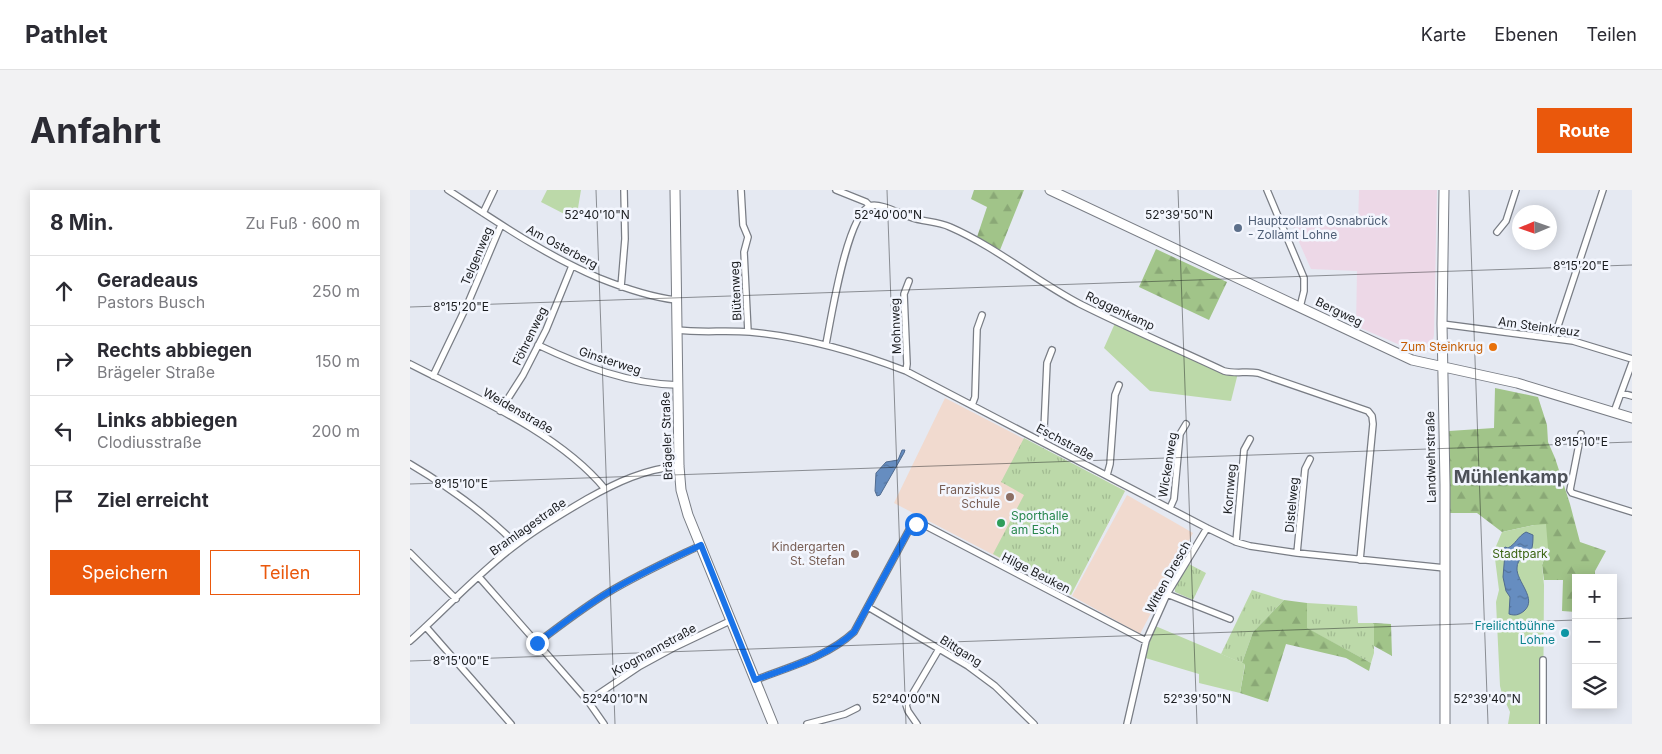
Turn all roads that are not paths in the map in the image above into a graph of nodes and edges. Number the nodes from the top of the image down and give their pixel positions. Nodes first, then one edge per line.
1 (448, 190) edge
2 (494, 190) edge
3 (624, 190) edge
4 (676, 190) edge
5 (741, 190) edge
6 (836, 190) edge
7 (1050, 190) edge
8 (1267, 190) edge
9 (1444, 190) edge
10 (1516, 190) edge
11 (1603, 190) edge
12 (870, 206) junction
13 (483, 213) junction
14 (501, 225) junction
15 (1497, 232) dead end
16 (572, 266) junction
17 (909, 281) dead end
18 (621, 287) junction
19 (676, 300) junction
20 (1300, 307) junction
21 (982, 316) dead end
22 (1442, 324) junction
23 (677, 330) junction
24 (748, 332) junction
25 (1554, 338) junction
26 (826, 344) junction
27 (538, 345) junction
28 (1052, 350) dead end
29 (1632, 361) edge
30 (410, 364) edge
31 (1442, 366) junction
32 (906, 371) junction
33 (433, 376) junction
34 (678, 385) junction
35 (1119, 385) dead end
36 (1621, 393) junction
37 (1632, 396) edge
38 (972, 405) junction
39 (500, 411) junction
40 (1614, 412) junction
41 (1632, 418) edge
42 (1186, 424) dead end
43 (1582, 434) dead end
44 (1250, 439) dead end
45 (1041, 440) junction
46 (1310, 459) dead end
47 (410, 464) edge
48 (679, 466) junction
49 (1107, 475) junction
50 (605, 489) junction
51 (1170, 508) junction
52 (1632, 512) edge
53 (1207, 528) junction
54 (1236, 542) junction
55 (516, 544) junction
56 (701, 545) junction
57 (410, 553) edge
58 (1297, 553) junction
59 (1360, 560) junction
60 (1445, 568) junction
61 (479, 577) junction
62 (1167, 594) junction
63 (456, 599) junction
64 (868, 607) junction
65 (1230, 619) dead end
66 (732, 620) junction
67 (426, 627) junction
68 (410, 641) edge
69 (1146, 642) junction
70 (537, 643) junction
71 (939, 649) junction
72 (1544, 660) dead end
73 (755, 680) junction
74 (588, 701) junction
75 (857, 708) dead end
76 (511, 724) edge
77 (604, 724) edge
78 (774, 724) edge
79 (807, 724) edge
80 (918, 724) edge
81 (1034, 724) edge
82 (1127, 724) edge
83 (1445, 724) edge
84 (1543, 724) edge

1 - 13 street, Am Osterberg
2 - 13 street
3 - 18 street
4 - 19 street, Brägeler Straße
5 - 24 street, Blütenweg
6 - 12 street, Roggenkamp
7 - 20 street, Bergweg
8 - 20 street
9 - 22 street, Landwehrstraße
10 - 15 street
11 - 25 street
12 - 26 street
12 - 59 street, Roggenkamp
13 - 14 street, Am Osterberg
14 - 16 street, Am Osterberg
14 - 33 street, Telgenweg
16 - 18 street, Am Osterberg
16 - 27 street, Föhrenweg
17 - 32 street, Mohnweg
18 - 19 street, Am Osterberg
19 - 23 street, Brägeler Straße
20 - 31 street, Bergweg
21 - 38 street
22 - 25 street, Am Steinkreuz
22 - 31 street, Landwehrstraße
23 - 24 street, Eschstraße
23 - 34 street, Brägeler Straße
24 - 26 street, Eschstraße
25 - 29 street, Am Steinkreuz
26 - 32 street, Eschstraße
27 - 34 street, Ginsterweg
27 - 39 street, Föhrenweg
28 - 45 street
29 - 36 street
30 - 33 street, Weidenstraße
31 - 40 street, Bergweg
31 - 60 street, Landwehrstraße
32 - 38 street, Eschstraße
33 - 39 street, Weidenstraße
34 - 48 street, Brägeler Straße
35 - 49 street
36 - 37 street
36 - 40 street
38 - 45 street, Eschstraße
39 - 50 street, Weidenstraße
40 - 41 street, Bergweg
42 - 51 street, Wickenweg
43 - 52 street
44 - 54 street, Kornweg
45 - 49 street, Eschstraße
46 - 58 street, Distelweg
47 - 55 street
48 - 50 street, Bramlagestraße
48 - 56 street, Brägeler Straße
49 - 51 street, Eschstraße
50 - 55 street, Bramlagestraße
51 - 53 street, Eschstraße
53 - 54 street, Eschstraße
53 - 62 street, Witten Dresch
54 - 58 street, Eschstraße
55 - 61 street, Bramlagestraße
56 - 66 street, Brägeler Straße
56 - 70 street
57 - 63 street
58 - 59 street, Eschstraße
59 - 60 street, Eschstraße
60 - 83 street, Landwehrstraße
61 - 63 street, Bramlagestraße
61 - 70 street
62 - 65 street
62 - 69 street, Witten Dresch
63 - 67 street, Bramlagestraße
64 - 69 street, Hilge Beuken
64 - 71 street, Bittgang
64 - 73 street
66 - 73 street, Brägeler Straße
66 - 74 street, Krogmannstraße
67 - 68 street, Bramlagestraße
67 - 76 street
69 - 82 street, Witten Dresch
70 - 74 street
71 - 80 street
71 - 81 street, Bittgang
72 - 84 street
73 - 78 street, Brägeler Straße
74 - 77 street
75 - 79 street

